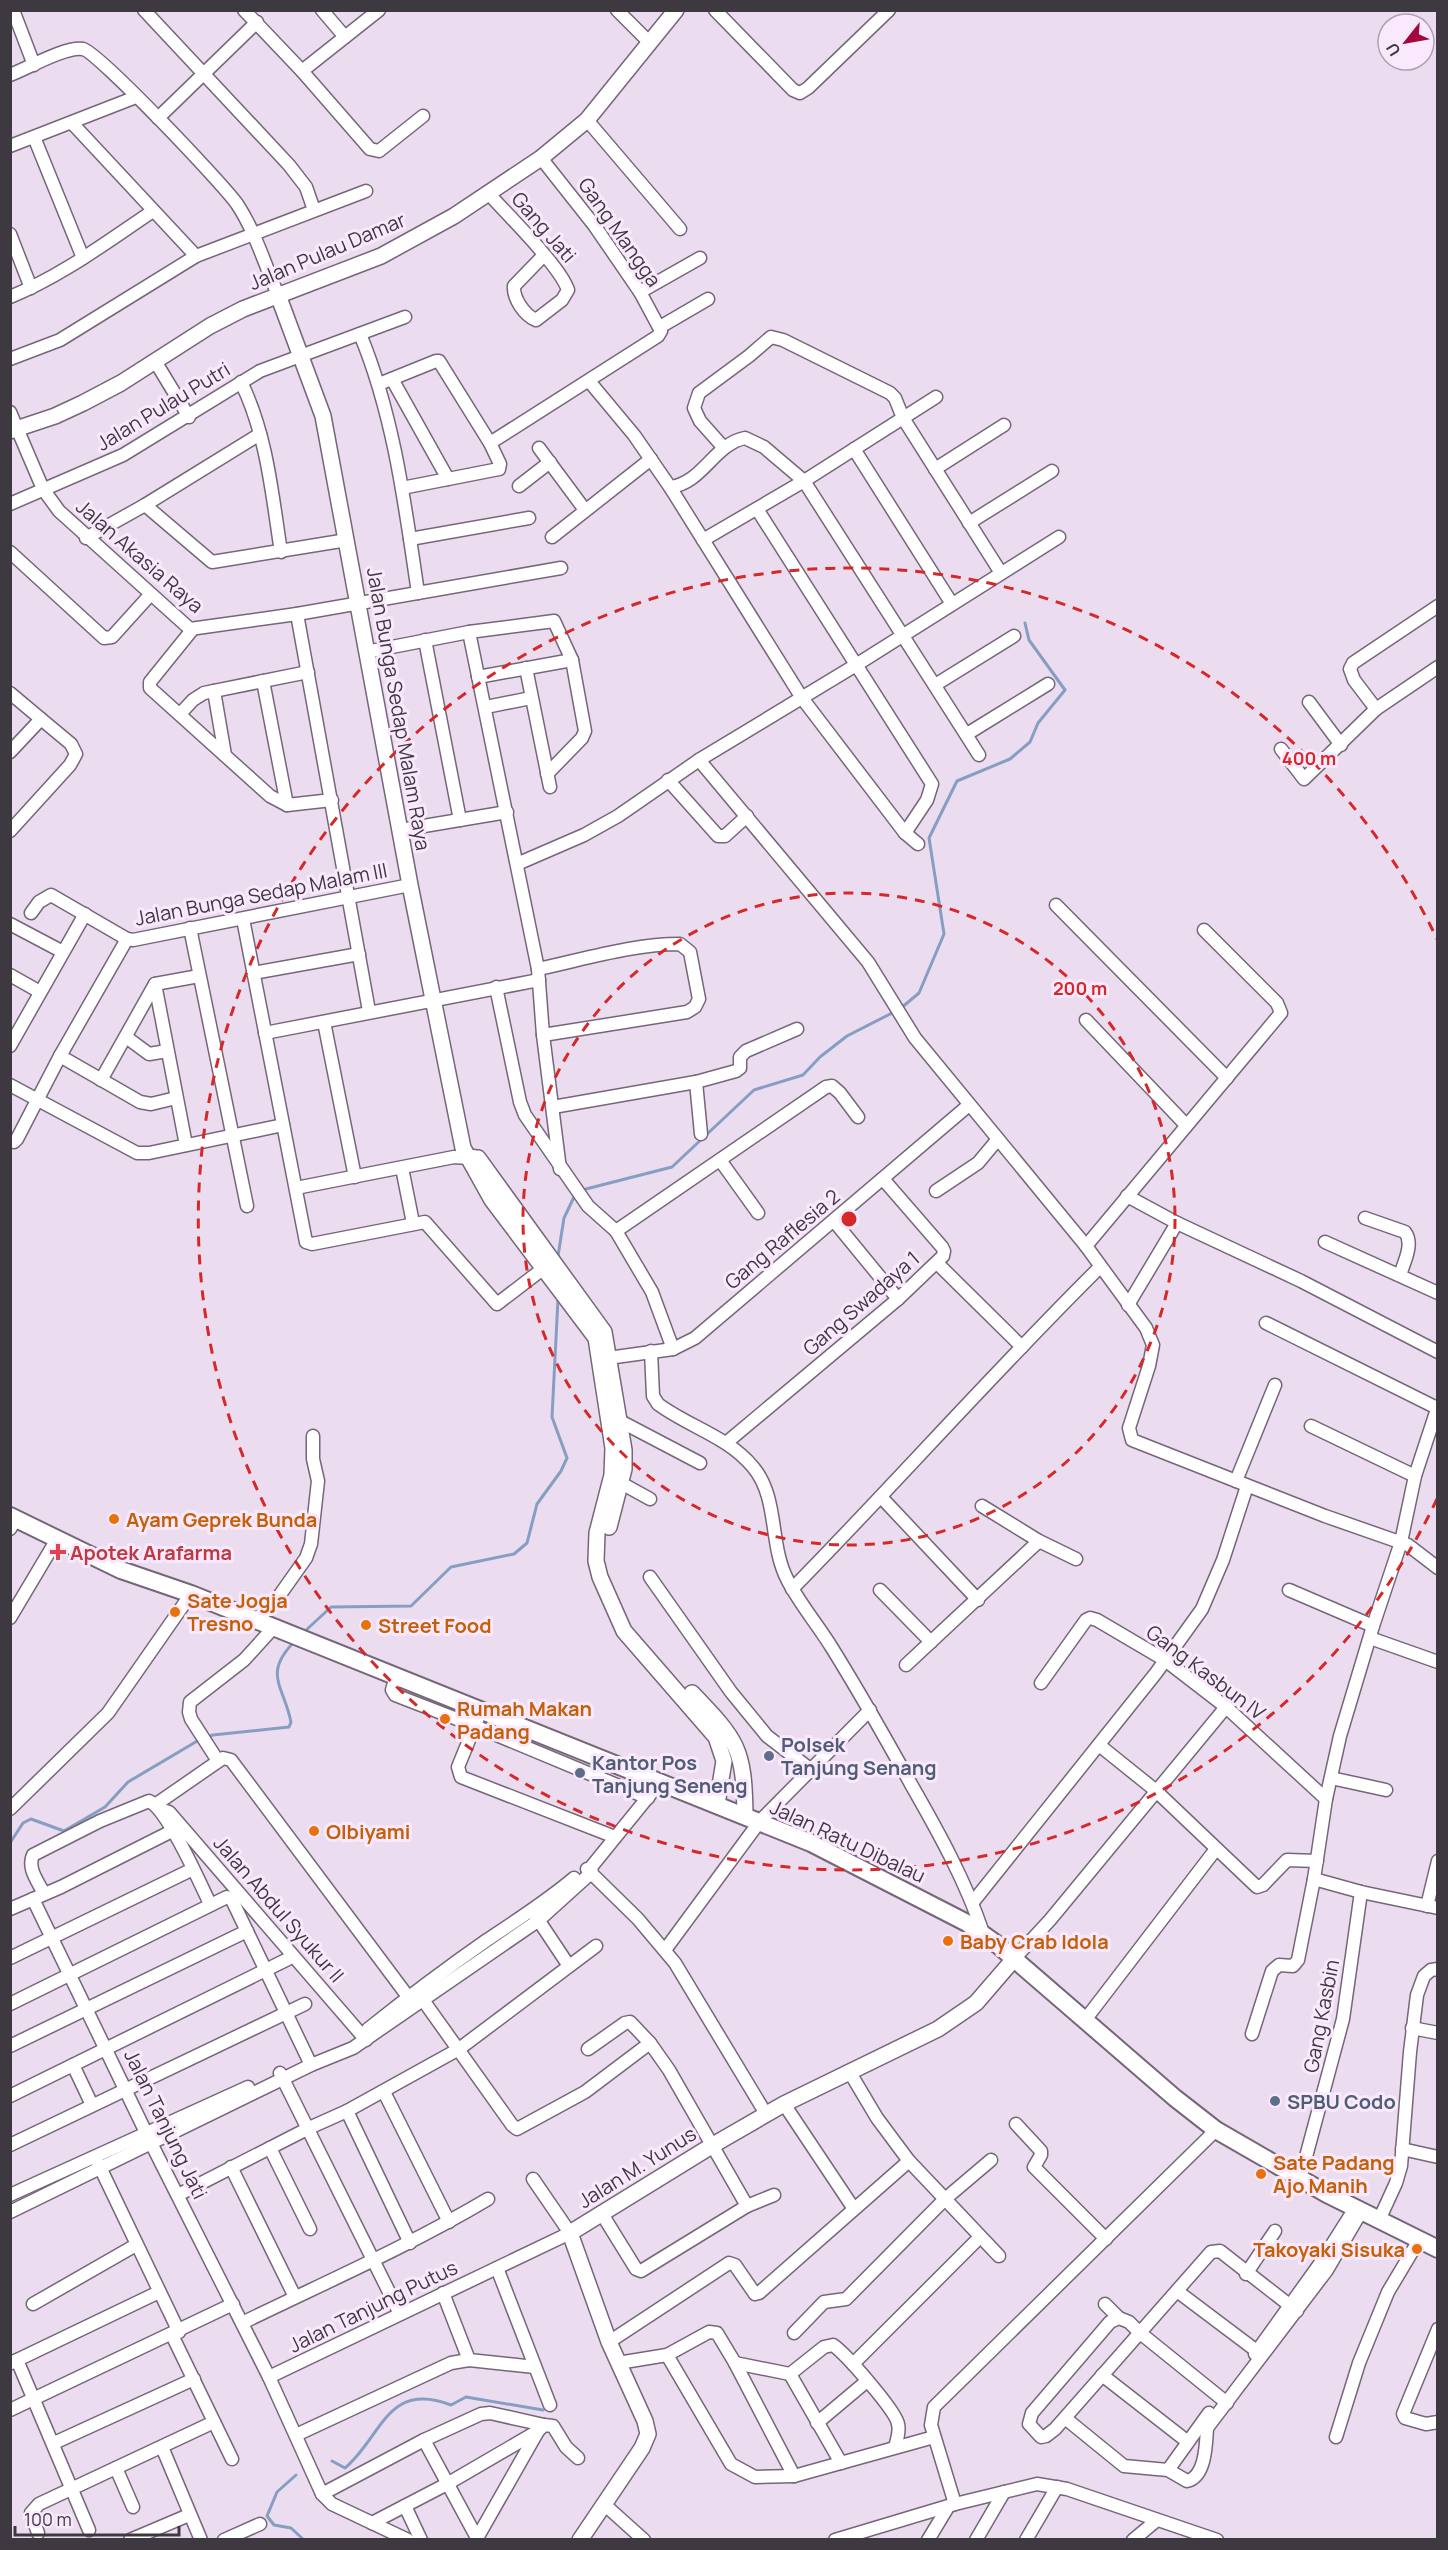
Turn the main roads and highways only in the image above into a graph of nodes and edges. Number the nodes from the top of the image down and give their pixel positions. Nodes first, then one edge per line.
1 (12, 1521) edge
2 (1437, 2249) edge

1 - 2 main road, Jalan Ratu Dibalau

